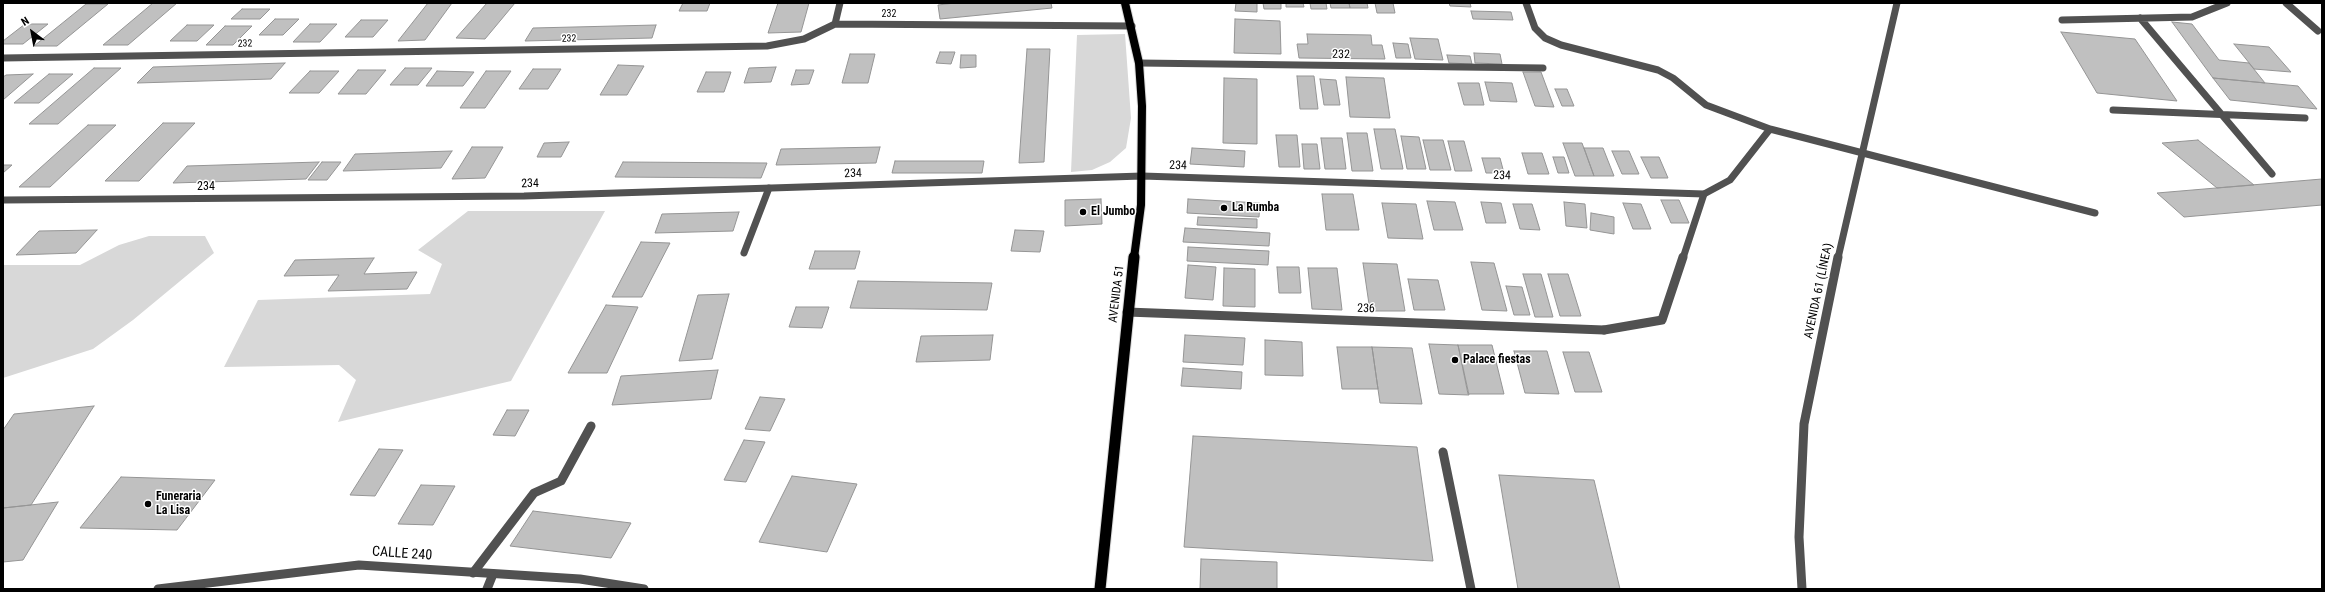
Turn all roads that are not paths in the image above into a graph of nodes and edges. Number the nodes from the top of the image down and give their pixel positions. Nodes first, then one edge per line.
1 (840, 3) edge
2 (1125, 3) edge
3 (1526, 3) edge
4 (1896, 3) edge
5 (2227, 3) edge
6 (2286, 3) edge
7 (2140, 18) junction
8 (2062, 20) dead end
9 (835, 24) junction
10 (1132, 26) junction
11 (2318, 31) dead end
12 (3, 58) edge
13 (1139, 63) junction
14 (1543, 68) dead end
15 (2113, 110) dead end
16 (2221, 114) junction
17 (2305, 118) dead end
18 (1770, 129) junction
19 (1862, 153) junction
20 (2272, 174) dead end
21 (1142, 176) junction
22 (769, 188) junction
23 (1704, 194) junction
24 (3, 200) edge
25 (2095, 213) dead end
26 (744, 253) dead end
27 (1127, 312) junction
28 (591, 426) dead end
29 (1443, 452) dead end
30 (473, 573) junction
31 (494, 574) junction
32 (158, 589) edge
33 (487, 589) edge
34 (644, 589) edge
35 (1100, 589) edge
36 (1470, 589) edge
37 (1802, 589) edge

1 - 9 street
2 - 10 main road, AVENIDA 51
3 - 18 street
4 - 19 street, AVENIDA 61 (LÍNEA)
5 - 7 street
6 - 11 street
7 - 8 street
7 - 16 street
9 - 10 street, 232
9 - 12 street, 232
10 - 13 main road, AVENIDA 51
13 - 14 street, 232
13 - 21 main road, AVENIDA 51
15 - 16 street
16 - 17 street
16 - 20 street
18 - 19 street
18 - 23 street
19 - 25 street
19 - 37 street, AVENIDA 61 (LÍNEA)
21 - 22 street, 234
21 - 23 street, 234
21 - 27 main road, AVENIDA 51
22 - 24 street, 234
22 - 26 street
23 - 27 street, 236
27 - 35 main road, AVENIDA 51
28 - 30 street
29 - 36 street
30 - 31 street, CALLE 240
30 - 32 street, CALLE 240
31 - 33 street
31 - 34 street, CALLE 240

